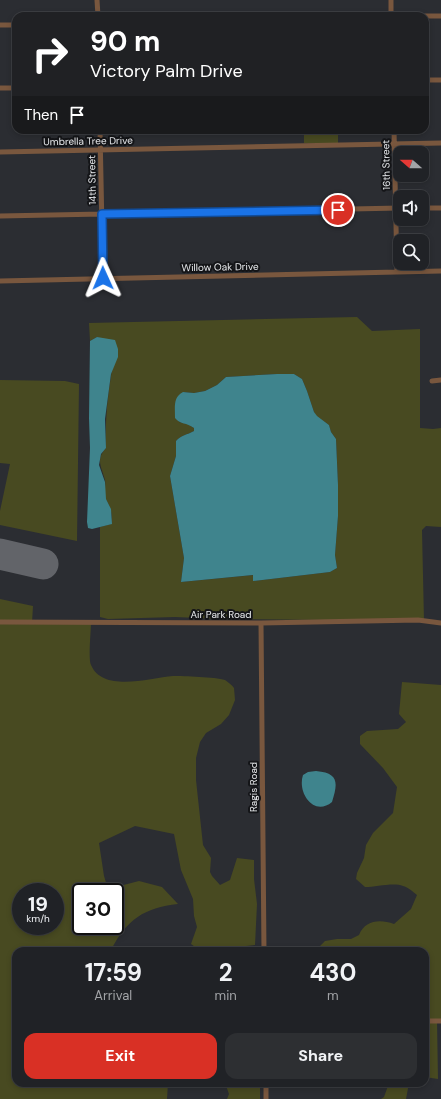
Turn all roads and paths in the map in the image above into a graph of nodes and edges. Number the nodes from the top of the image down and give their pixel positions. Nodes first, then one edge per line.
1 (97, 0) edge
2 (391, 0) edge
3 (98, 12) edge
4 (391, 12) edge
5 (429, 16) edge
6 (441, 16) edge
7 (0, 25) edge
8 (12, 25) edge
9 (429, 80) edge
10 (441, 80) edge
11 (0, 88) edge
12 (12, 88) edge
13 (100, 134) edge
14 (394, 134) edge
15 (441, 143) edge
16 (394, 144) junction
17 (100, 150) junction
18 (0, 152) edge
19 (397, 190) edge
20 (393, 208) edge
21 (429, 208) edge
22 (441, 208) edge
23 (102, 214) junction
24 (0, 216) edge
25 (398, 226) edge
26 (441, 271) edge
27 (397, 272) junction
28 (103, 278) junction
29 (0, 281) edge
30 (432, 380) dead end
31 (441, 380) edge
32 (0, 622) edge
33 (261, 623) junction
34 (441, 623) edge
35 (264, 947) edge
36 (441, 1020) edge
37 (429, 1021) edge
38 (266, 1087) edge
39 (266, 1099) edge

1 - 3 street
2 - 4 street
5 - 6 street
7 - 8 street
9 - 10 street
11 - 12 street
13 - 17 street, 14th Street
14 - 16 street, 16th Street
15 - 16 street, Umbrella Tree Drive
16 - 17 street, Umbrella Tree Drive
16 - 19 street, 16th Street
17 - 18 street, Umbrella Tree Drive
17 - 23 street, 14th Street
20 - 23 street
21 - 22 street
23 - 24 street
23 - 28 street, 14th Street
25 - 27 street, 16th Street
26 - 27 street, Willow Oak Drive
27 - 28 street, Willow Oak Drive
28 - 29 street, Willow Oak Drive
30 - 31 street
32 - 33 street, Air Park Road
33 - 34 street, Air Park Road
33 - 35 street, Ragis Road
36 - 37 street
38 - 39 street

